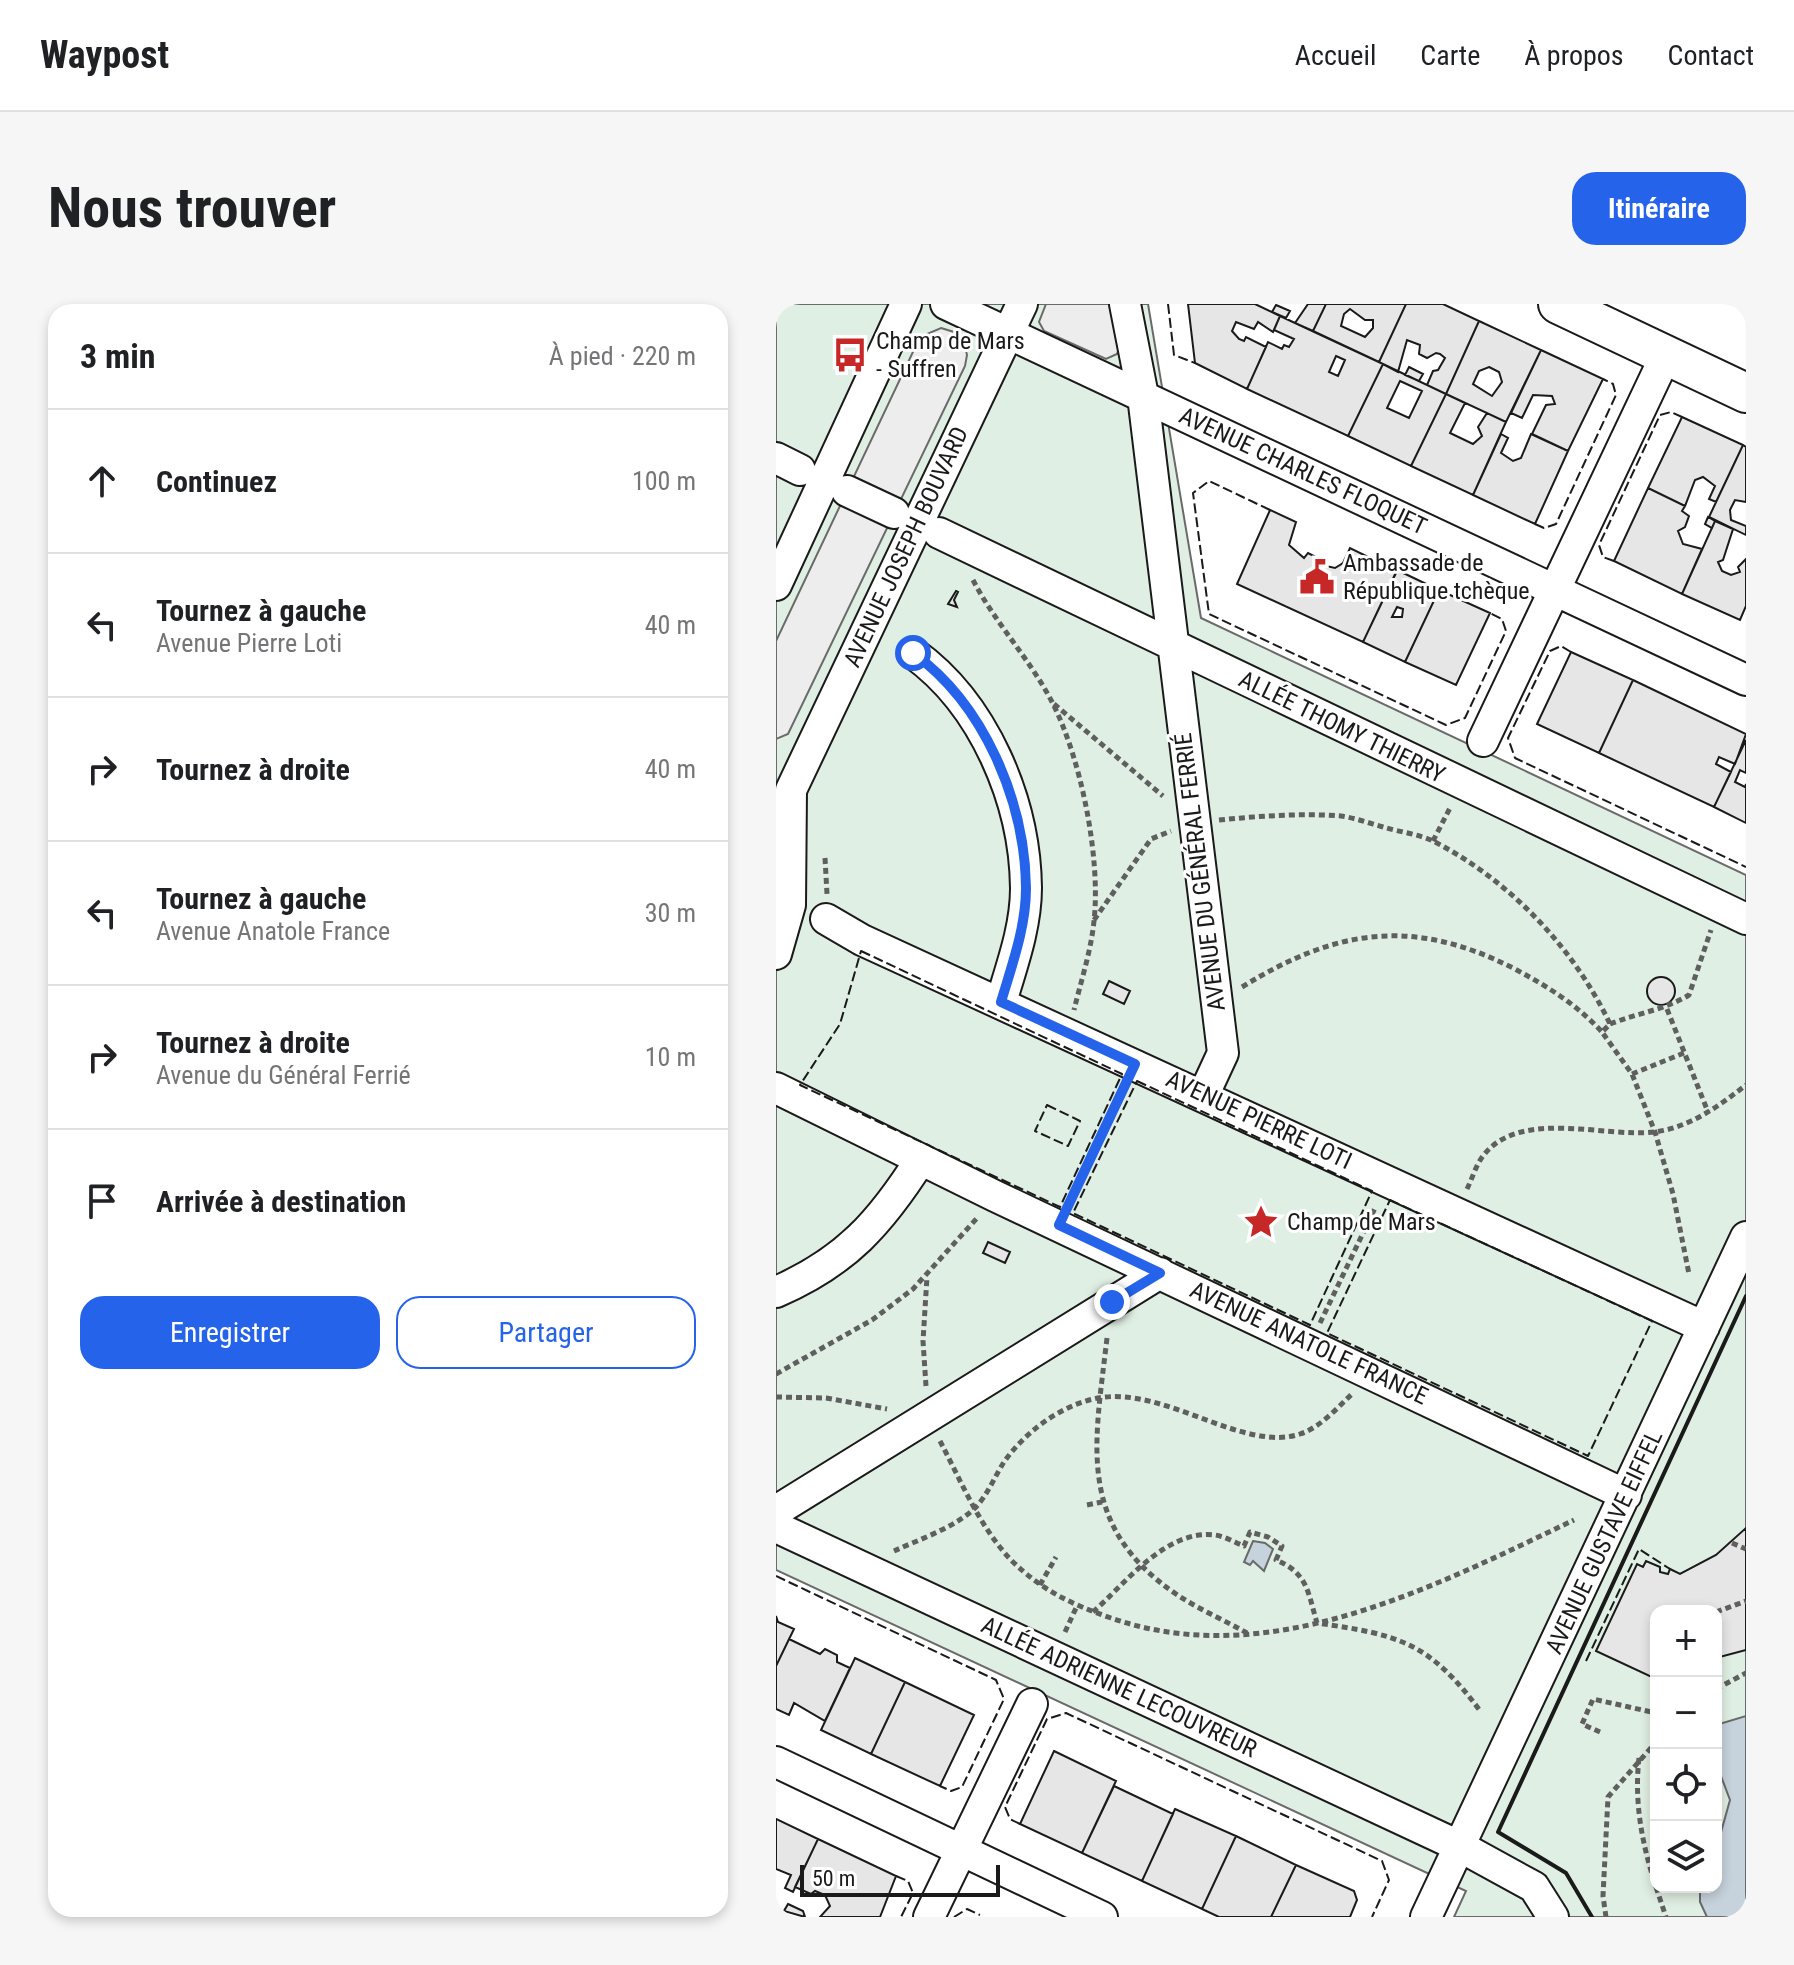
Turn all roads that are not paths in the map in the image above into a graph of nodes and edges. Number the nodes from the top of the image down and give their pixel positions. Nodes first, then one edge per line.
1 (906, 304) edge
2 (946, 304) edge
3 (1022, 304) edge
4 (1125, 304) edge
5 (1558, 304) edge
6 (1008, 332) junction
7 (1666, 355) junction
8 (1746, 393) edge
9 (1143, 396) junction
10 (847, 491) dead end
11 (894, 513) dead end
12 (946, 537) road end
13 (776, 585) edge
14 (1554, 589) junction
15 (1173, 646) junction
16 (913, 653) dead end
17 (1746, 680) edge
18 (1483, 741) dead end
19 (783, 786) edge
20 (826, 919) road end
21 (1746, 919) edge
22 (776, 954) edge
23 (1001, 1002) junction
24 (776, 1088) edge
25 (1204, 1094) junction
26 (921, 1159) junction
27 (1746, 1237) edge
28 (1160, 1273) junction
29 (776, 1292) edge
30 (1704, 1327) junction
31 (1626, 1495) junction
32 (776, 1511) edge
33 (776, 1527) edge
34 (1032, 1704) dead end
35 (776, 1762) edge
36 (1461, 1847) junction
37 (960, 1850) junction
38 (929, 1917) edge
39 (1102, 1917) edge
40 (1426, 1917) edge
41 (1553, 1917) edge

1 - 13 street
2 - 6 street, AVENUE CHARLES FLOQUET
3 - 6 street, AVENUE JOSEPH BOUVARD
4 - 9 street, AVENUE DU GÉNÉRAL FERRIÉ
5 - 7 main road
6 - 9 street, AVENUE CHARLES FLOQUET
6 - 19 street, AVENUE JOSEPH BOUVARD
7 - 8 main road
7 - 14 street
9 - 14 street, AVENUE CHARLES FLOQUET
9 - 15 street, AVENUE DU GÉNÉRAL FERRIÉ
10 - 11 street
12 - 15 street, ALLÉE THOMY THIERRY
14 - 17 street, AVENUE CHARLES FLOQUET
14 - 18 street
15 - 21 street, ALLÉE THOMY THIERRY
15 - 25 street, AVENUE DU GÉNÉRAL FERRIÉ
16 - 23 street
19 - 22 street
20 - 23 street, AVENUE PIERRE LOTI
23 - 25 street, AVENUE PIERRE LOTI
24 - 26 street, AVENUE ANATOLE FRANCE
25 - 30 street, AVENUE PIERRE LOTI
26 - 28 street, AVENUE ANATOLE FRANCE
26 - 29 street
27 - 30 street, AVENUE GUSTAVE EIFFEL
28 - 31 street, AVENUE ANATOLE FRANCE
28 - 32 street
30 - 31 street, AVENUE GUSTAVE EIFFEL
31 - 36 street, AVENUE GUSTAVE EIFFEL
33 - 36 street, ALLÉE ADRIENNE LECOUVREUR
34 - 37 street
35 - 37 street
36 - 40 street, AVENUE GUSTAVE EIFFEL
36 - 41 street, ALLÉE ADRIENNE LECOUVREUR
37 - 38 street
37 - 39 street

